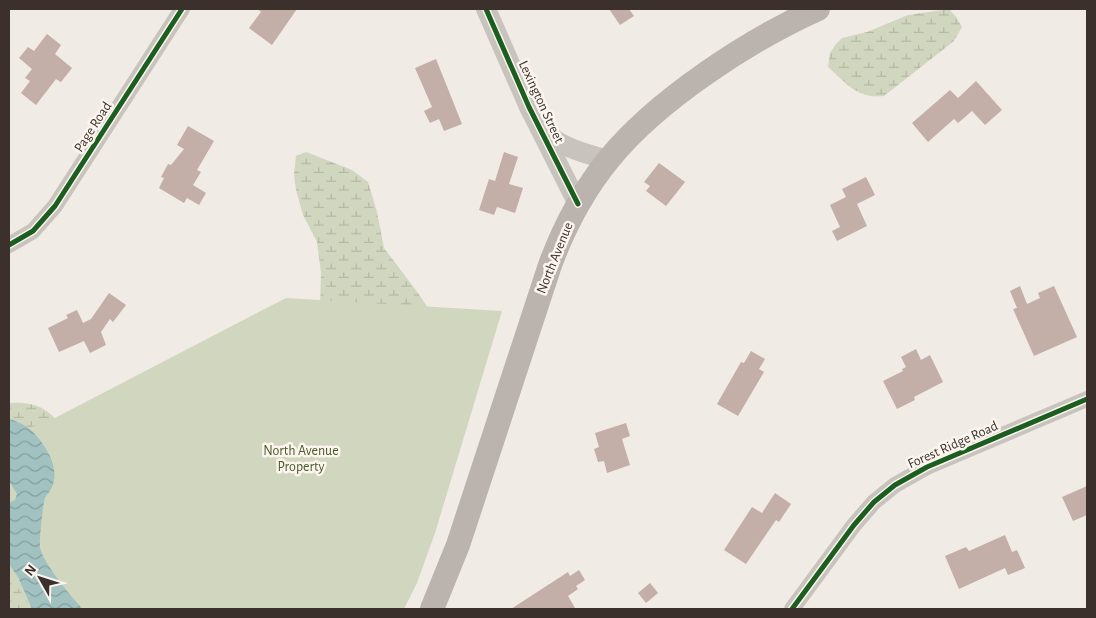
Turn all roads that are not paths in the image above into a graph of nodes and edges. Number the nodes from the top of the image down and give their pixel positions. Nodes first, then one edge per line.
1 (182, 9) edge
2 (486, 9) edge
3 (818, 9) edge
4 (539, 126) junction
5 (608, 160) junction
6 (578, 204) junction
7 (9, 245) edge
8 (1087, 399) edge
9 (432, 609) edge
10 (792, 609) edge

1 - 7 street, Page Road
2 - 4 street, Lexington Street
3 - 5 main road, North Avenue
4 - 5 street, Lexington Street
4 - 6 street, Lexington Street
5 - 6 main road, North Avenue
6 - 9 main road, North Avenue
8 - 10 street, Forest Ridge Road

